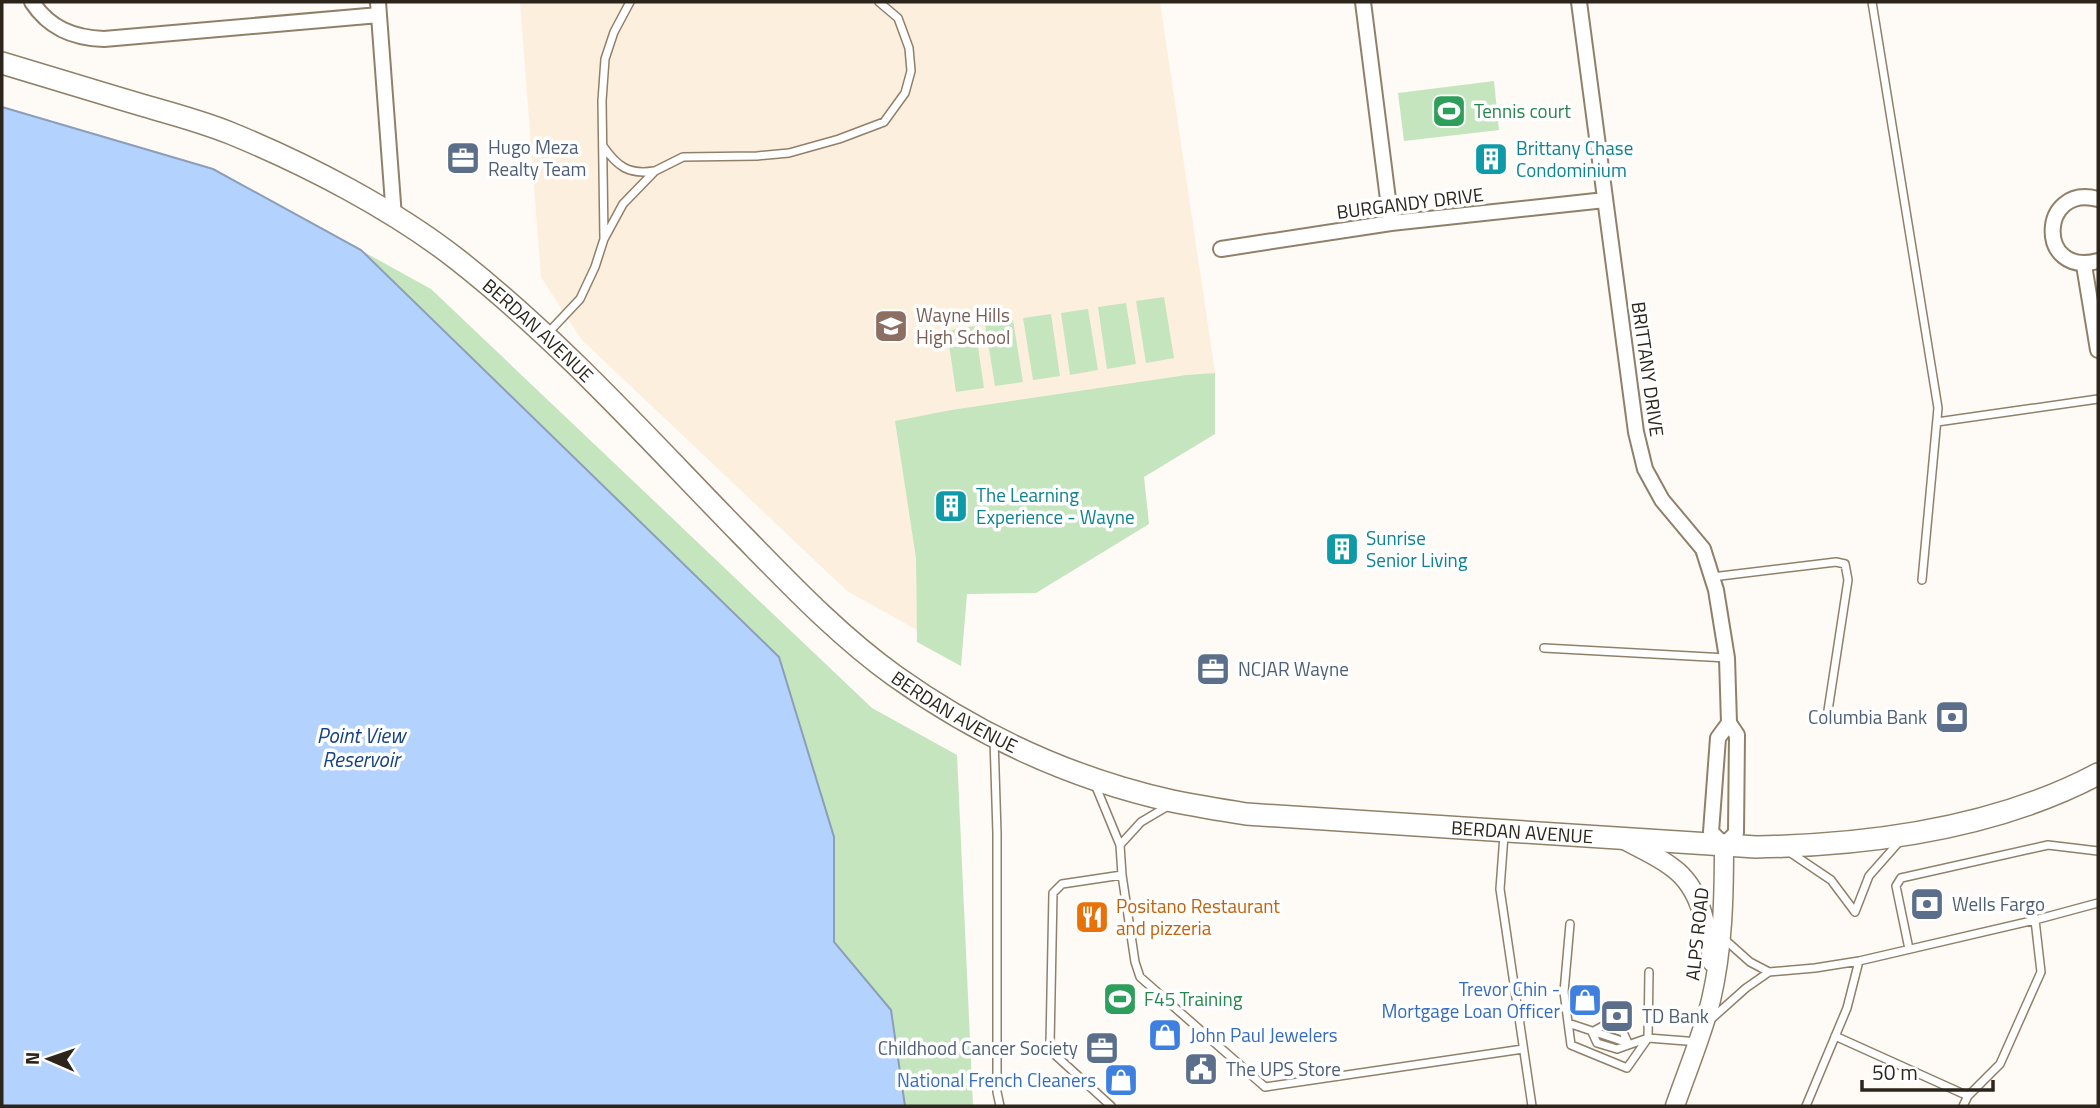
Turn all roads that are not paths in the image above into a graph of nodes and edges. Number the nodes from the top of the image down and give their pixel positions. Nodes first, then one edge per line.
1 (32, 2) edge
2 (630, 2) edge
3 (879, 2) edge
4 (1363, 2) edge
5 (1579, 2) edge
6 (1872, 2) edge
7 (379, 9) edge
8 (2, 63) edge
9 (603, 145) junction
10 (655, 171) junction
11 (2098, 199) edge
12 (1605, 200) junction
13 (394, 217) junction
14 (1391, 223) junction
15 (604, 239) junction
16 (1221, 249) dead end
17 (2098, 261) edge
18 (2084, 265) junction
19 (544, 337) junction
20 (2098, 350) edge
21 (2098, 399) edge
22 (1937, 422) junction
23 (1712, 577) junction
24 (1922, 580) dead end
25 (1544, 648) dead end
26 (1727, 658) junction
27 (1827, 717) dead end
28 (1729, 723) junction
29 (994, 734) junction
30 (2098, 774) edge
31 (1092, 779) junction
32 (1174, 802) junction
33 (1504, 831) junction
34 (1908, 835) junction
35 (1621, 838) junction
36 (1120, 845) junction
37 (1724, 845) junction
38 (1782, 846) junction
39 (2098, 851) edge
40 (1122, 875) junction
41 (2098, 903) edge
42 (2035, 920) junction
43 (1570, 924) dead end
44 (1721, 937) junction
45 (1909, 949) junction
46 (1859, 961) junction
47 (1649, 972) dead end
48 (1769, 972) junction
49 (1715, 979) junction
50 (1568, 1023) junction
51 (1592, 1032) junction
52 (1702, 1034) junction
53 (1835, 1036) junction
54 (1648, 1038) junction
55 (1628, 1044) junction
56 (1523, 1049) junction
57 (1968, 1096) junction
58 (1000, 1106) edge
59 (1111, 1106) edge
60 (1532, 1106) edge
61 (1675, 1106) edge
62 (1807, 1106) edge
63 (1963, 1106) edge

1 - 7 street
2 - 9 lane
3 - 10 lane
4 - 14 street
5 - 12 street, BRITTANY DRIVE
6 - 22 lane
7 - 13 street
8 - 13 main road, BERDAN AVENUE
9 - 10 lane
9 - 15 lane
10 - 15 lane
11 - 18 street
12 - 14 street, BURGANDY DRIVE
12 - 23 street, BRITTANY DRIVE
13 - 19 main road, BERDAN AVENUE
14 - 16 street, BURGANDY DRIVE
15 - 19 lane
17 - 18 street
18 - 20 street
19 - 29 main road, BERDAN AVENUE
21 - 22 lane
22 - 24 lane
23 - 26 street, BRITTANY DRIVE
23 - 27 lane
25 - 26 lane
26 - 28 street, BRITTANY DRIVE
28 - 37 street, BRITTANY DRIVE
28 - 37 street, BRITTANY DRIVE
29 - 31 main road, BERDAN AVENUE
29 - 58 lane
30 - 34 main road, BERDAN AVENUE
31 - 32 main road, BERDAN AVENUE
31 - 36 lane
32 - 33 main road, BERDAN AVENUE
32 - 36 lane
33 - 35 main road, BERDAN AVENUE
33 - 56 lane
34 - 38 main road, BERDAN AVENUE
34 - 38 lane
35 - 37 main road, BERDAN AVENUE
35 - 49 street
36 - 40 lane
37 - 38 main road, BERDAN AVENUE
37 - 44 street, ALPS ROAD
39 - 45 lane
40 - 56 lane
40 - 59 lane
41 - 42 lane
42 - 45 lane
42 - 57 lane
43 - 50 lane
44 - 48 lane
44 - 49 street, ALPS ROAD
45 - 46 lane
46 - 48 lane
46 - 53 lane
47 - 54 lane
48 - 52 lane
49 - 52 street, ALPS ROAD
50 - 51 lane
50 - 54 lane
51 - 55 lane
51 - 55 lane
52 - 54 lane
52 - 61 street, ALPS ROAD
53 - 57 lane
53 - 62 lane
54 - 55 lane
56 - 60 lane
57 - 63 lane

